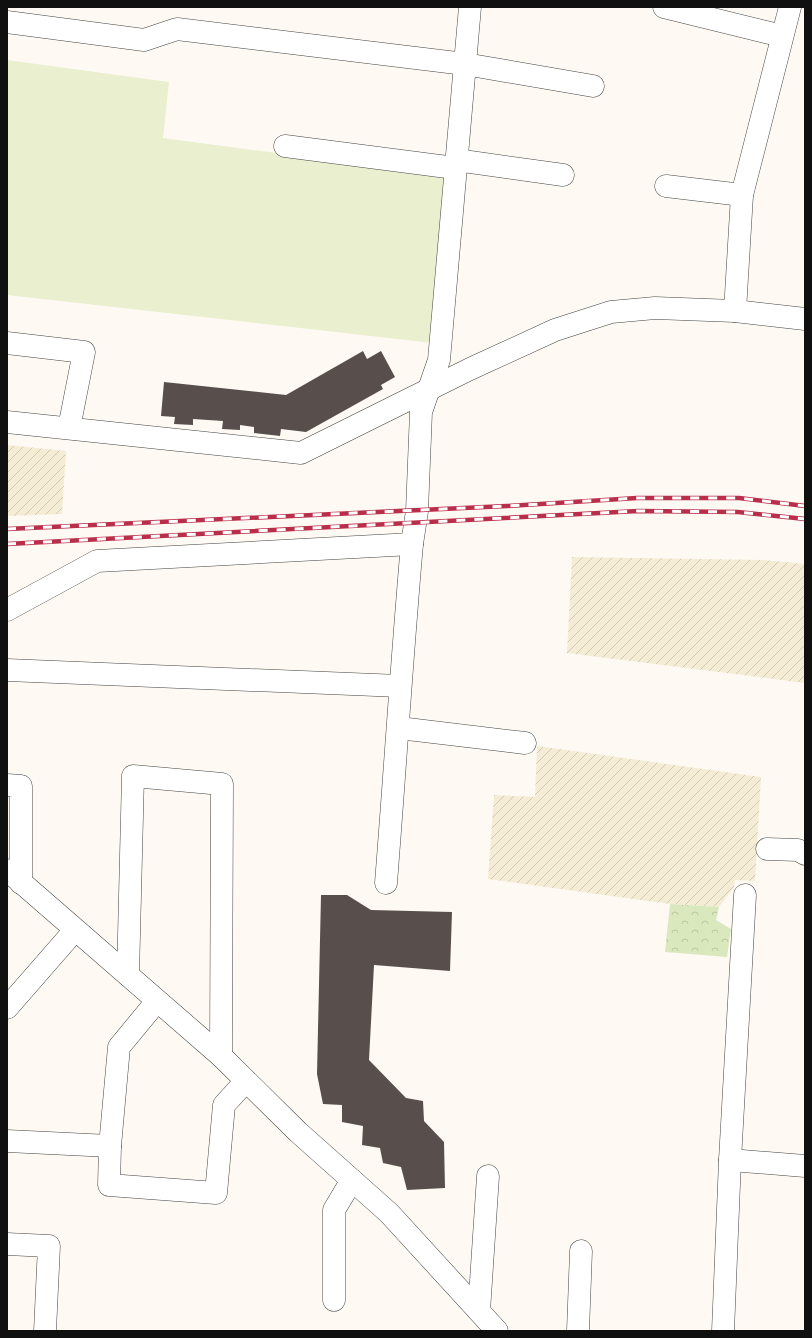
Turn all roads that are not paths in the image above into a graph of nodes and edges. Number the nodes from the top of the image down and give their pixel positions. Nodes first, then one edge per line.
1 (470, 7) edge
2 (664, 7) edge
3 (790, 7) edge
4 (7, 22) edge
5 (782, 36) junction
6 (465, 64) junction
7 (593, 86) dead end
8 (285, 146) dead end
9 (455, 164) junction
10 (563, 175) dead end
11 (666, 186) dead end
12 (742, 196) junction
13 (735, 311) junction
14 (805, 318) edge
15 (7, 343) edge
16 (429, 389) junction
17 (7, 422) edge
18 (69, 428) junction
19 (412, 544) junction
20 (7, 610) edge
21 (7, 670) edge
22 (400, 686) junction
23 (399, 728) junction
24 (525, 743) dead end
25 (7, 785) edge
26 (768, 849) dead end
27 (805, 854) edge
28 (14, 877) edge
29 (386, 883) dead end
30 (745, 895) dead end
31 (75, 930) junction
32 (128, 975) junction
33 (157, 1001) junction
34 (7, 1008) edge
35 (221, 1056) junction
36 (246, 1081) junction
37 (7, 1141) edge
38 (110, 1146) junction
39 (730, 1160) junction
40 (805, 1166) edge
41 (488, 1176) dead end
42 (352, 1180) junction
43 (7, 1244) edge
44 (581, 1250) dead end
45 (334, 1300) dead end
46 (480, 1310) junction
47 (44, 1331) edge
48 (497, 1331) edge
49 (578, 1331) edge
50 (723, 1331) edge

1 - 6 street
2 - 5 street
3 - 5 street
4 - 6 street
5 - 12 street
6 - 7 street
6 - 9 street
8 - 9 street
9 - 10 street
9 - 16 street
11 - 12 street
12 - 13 street
13 - 14 street
13 - 16 street
15 - 18 street
16 - 18 street
16 - 19 street
17 - 18 street
19 - 20 street
19 - 22 street
21 - 22 street
22 - 23 street
23 - 24 street
23 - 29 street
25 - 28 street
26 - 27 street
28 - 31 street
30 - 39 street
31 - 32 street
31 - 34 street
32 - 33 street
32 - 35 street
33 - 35 street
33 - 38 street
35 - 36 street
36 - 38 street
36 - 42 street
37 - 38 street
39 - 40 street
39 - 50 street
41 - 46 street
42 - 45 street
42 - 46 street
43 - 47 street
44 - 49 street
46 - 48 street

